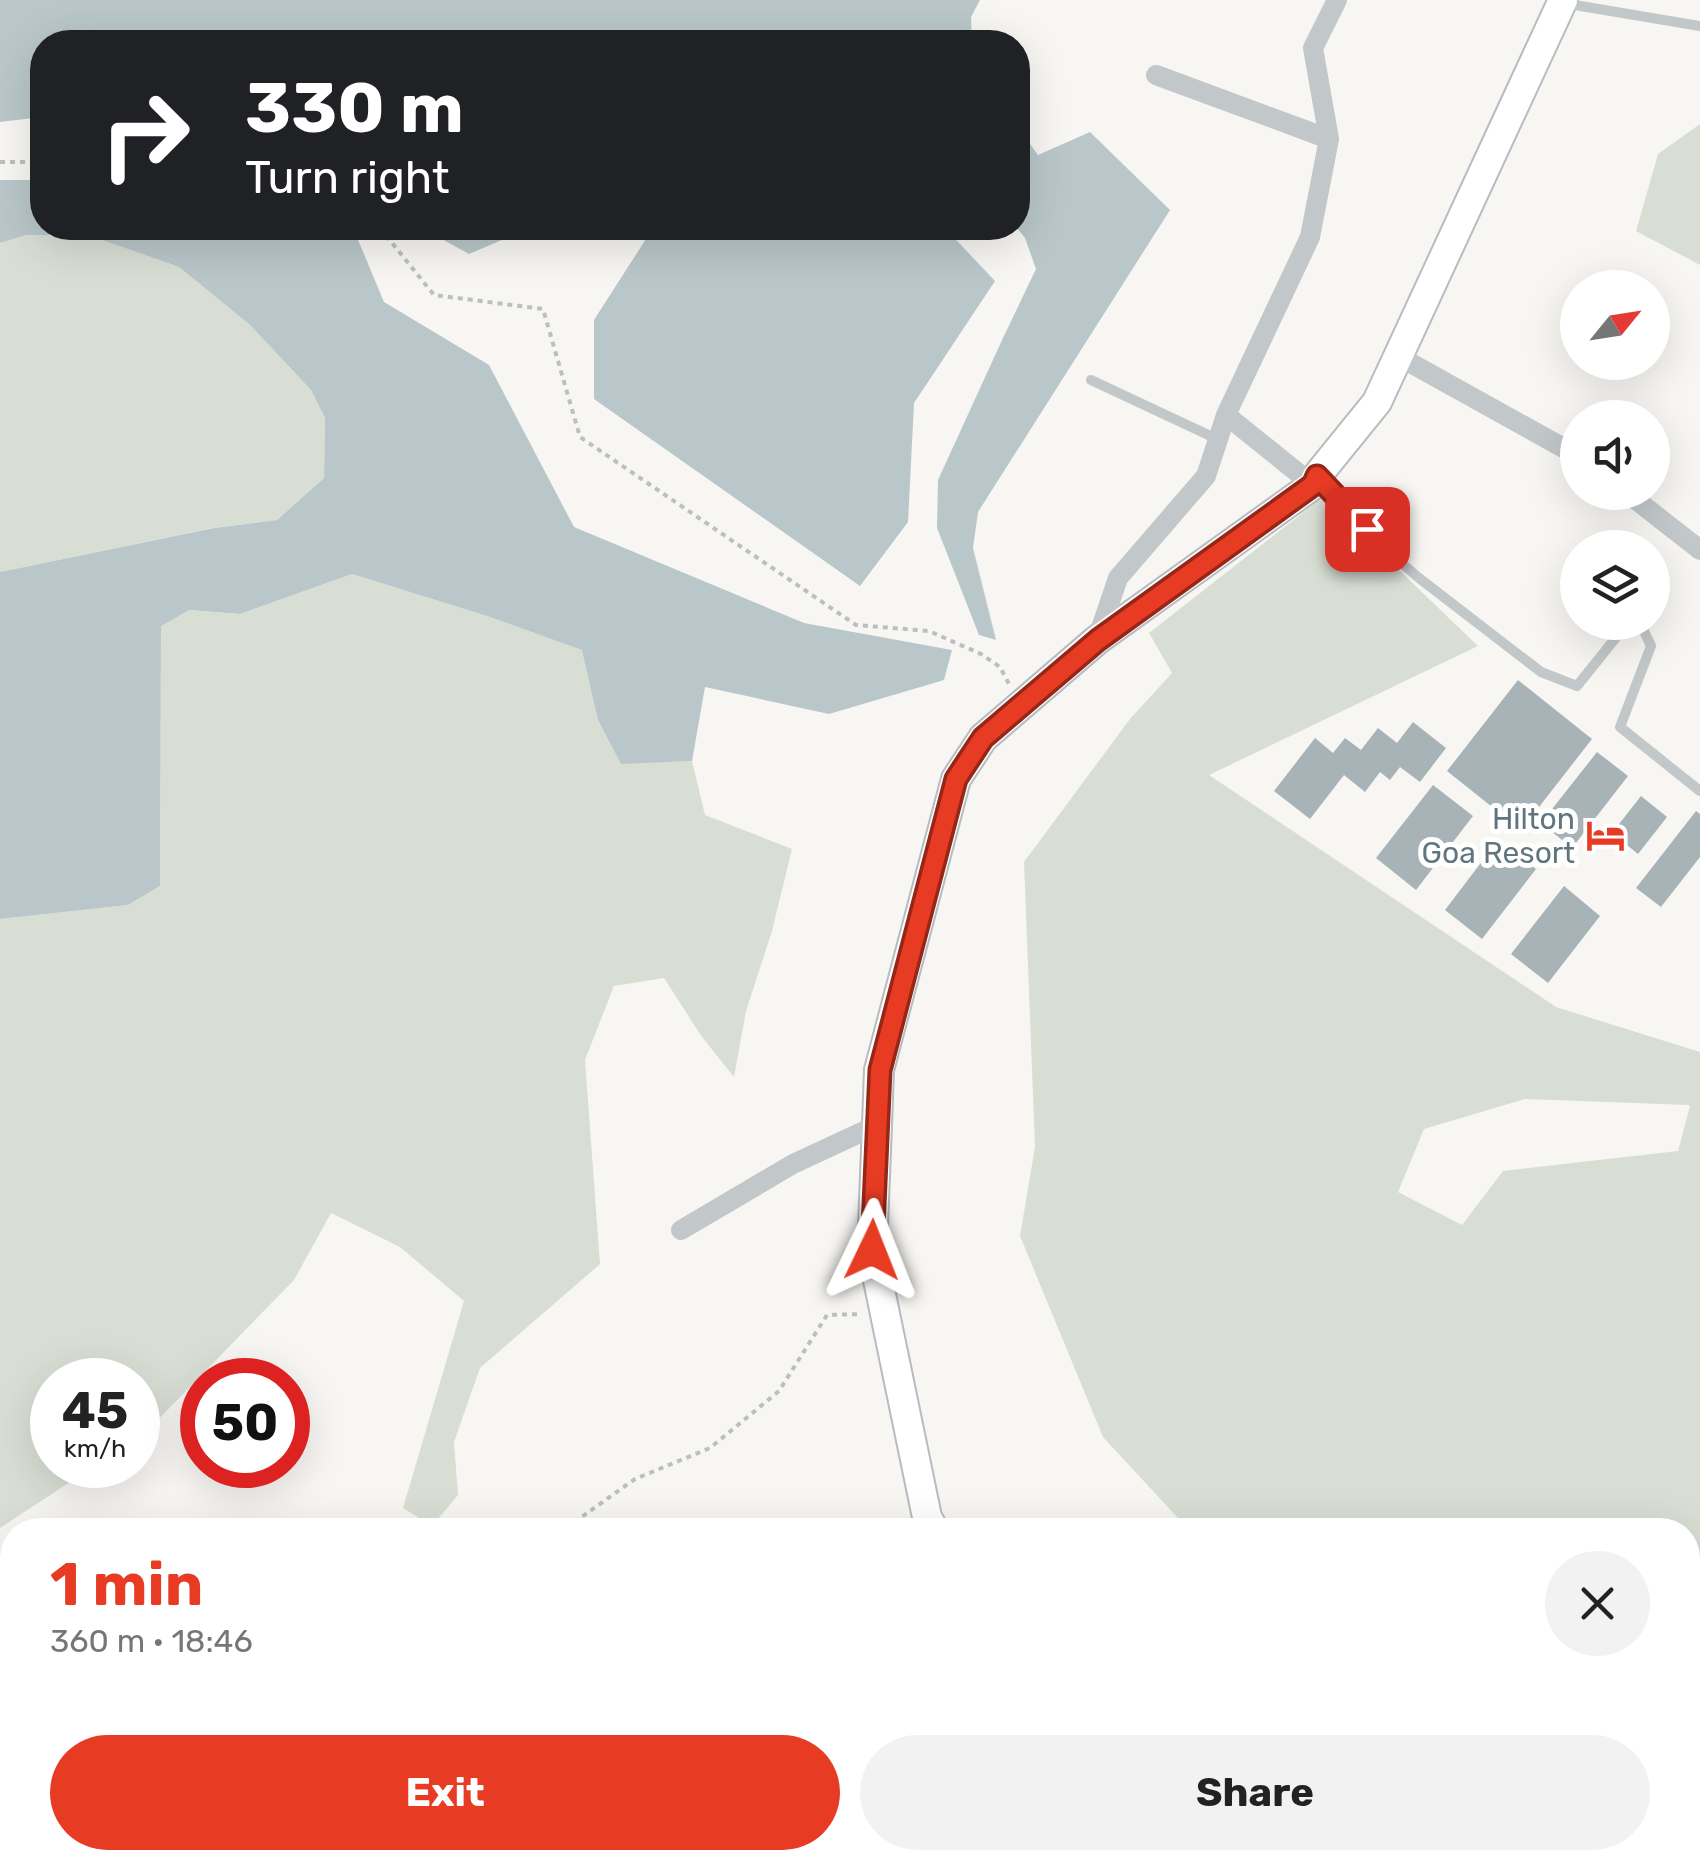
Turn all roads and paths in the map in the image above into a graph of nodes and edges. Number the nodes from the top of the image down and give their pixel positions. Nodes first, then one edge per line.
1 (1337, 0) edge
2 (1562, 2) edge
3 (1700, 26) edge
4 (1156, 75) dead end
5 (1329, 139) junction
6 (0, 162) edge
7 (30, 162) edge
8 (390, 240) edge
9 (1398, 356) junction
10 (1091, 380) dead end
11 (1226, 415) junction
12 (1217, 439) junction
13 (1560, 446) edge
14 (1315, 481) junction
15 (1649, 510) edge
16 (1700, 550) edge
17 (1098, 640) junction
18 (1000, 668) dead end
19 (1700, 791) edge
20 (877, 1125) junction
21 (681, 1230) dead end
22 (886, 1313) junction
23 (580, 1518) edge
24 (928, 1518) edge

1 - 5 street
2 - 3 lane
2 - 9 main road
4 - 5 street
5 - 11 street
6 - 7 path
8 - 18 path
9 - 13 street
9 - 14 main road
10 - 12 lane
11 - 12 street
11 - 14 street
12 - 17 street
14 - 17 main road
14 - 19 lane
15 - 16 street
17 - 20 main road
20 - 21 street
20 - 22 main road
22 - 23 path
22 - 24 main road

